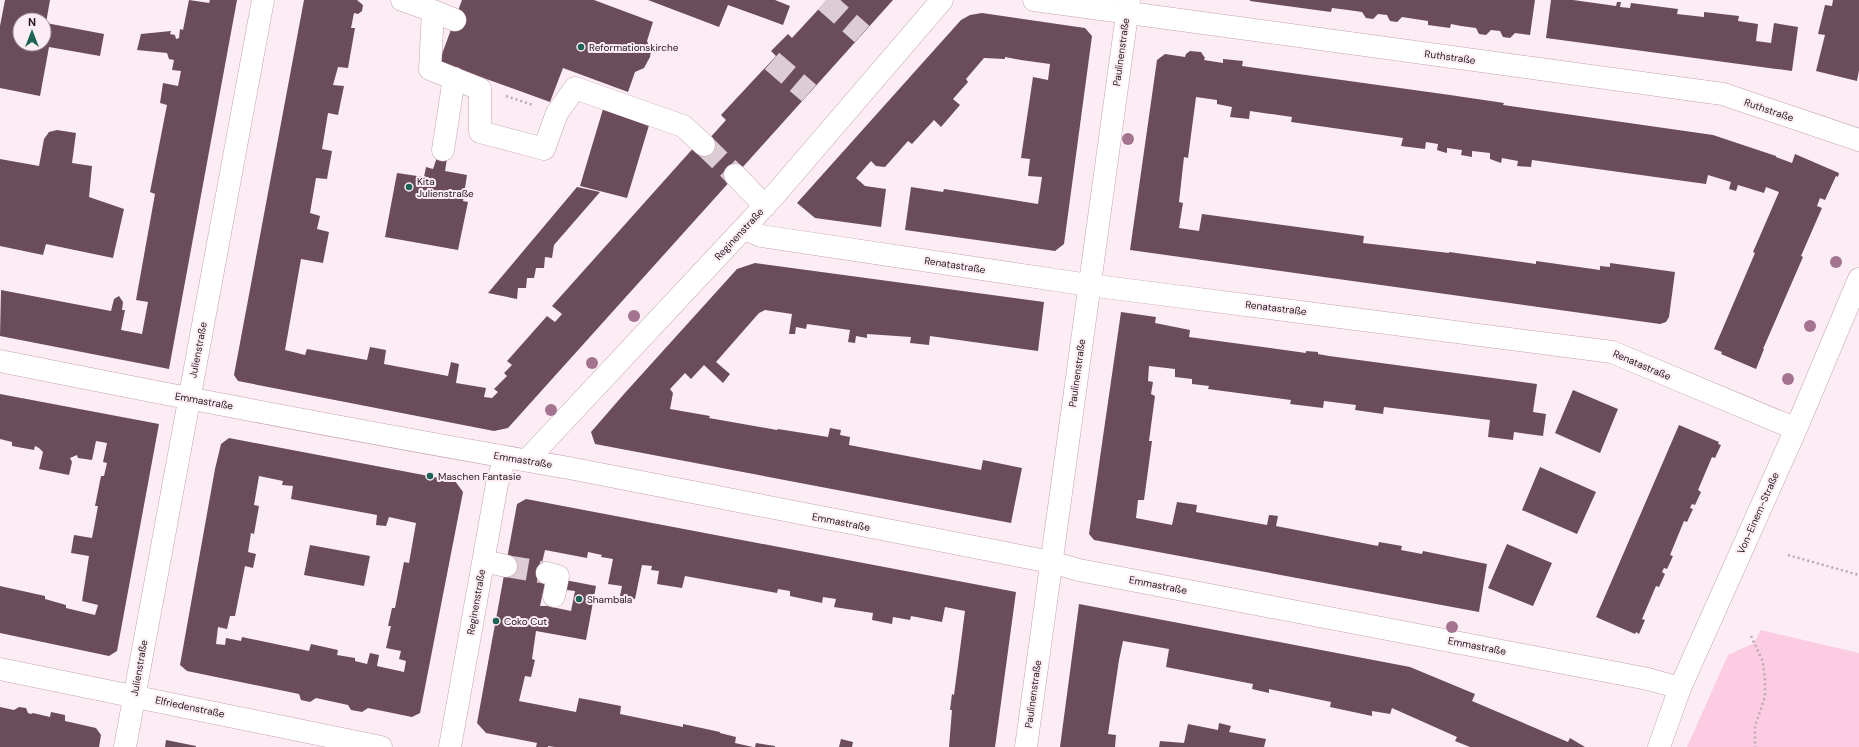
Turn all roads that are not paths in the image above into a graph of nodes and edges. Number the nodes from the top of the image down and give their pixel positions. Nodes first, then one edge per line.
1 (263, 0) edge
2 (402, 0) edge
3 (942, 0) edge
4 (1034, 0) edge
5 (1128, 6) edge
6 (433, 11) junction
7 (455, 20) dead end
8 (454, 78) junction
9 (1859, 140) edge
10 (704, 145) tunnel mouth
11 (443, 150) dead end
12 (735, 175) tunnel mouth
13 (765, 206) junction
14 (745, 229) junction
15 (1859, 279) edge
16 (1089, 285) junction
17 (0, 361) edge
18 (189, 399) junction
19 (1796, 429) junction
20 (506, 457) junction
21 (527, 460) junction
22 (484, 561) junction
23 (1051, 562) junction
24 (506, 566) tunnel mouth
25 (547, 573) tunnel mouth
26 (554, 596) dead end
27 (0, 669) edge
28 (1680, 688) junction
29 (134, 696) junction
30 (125, 747) edge
31 (380, 747) edge
32 (450, 747) edge
33 (1026, 747) edge
34 (1659, 747) edge

1 - 18 street, Julienstraße
2 - 6 street
3 - 13 street, Reginenstraße
4 - 5 street, Ruthstraße
5 - 9 street, Ruthstraße
5 - 16 street, Paulinenstraße
6 - 7 street
6 - 8 street
8 - 10 street
8 - 11 street
12 - 13 street
13 - 14 street, Reginenstraße
14 - 16 street, Renatastraße
14 - 21 street, Reginenstraße
15 - 19 street, Von-Einem-Straße
16 - 19 street, Renatastraße
16 - 23 street, Paulinenstraße
17 - 18 street, Emmastraße
18 - 20 street, Emmastraße
18 - 29 street, Julienstraße
19 - 28 street, Von-Einem-Straße
20 - 21 street, Emmastraße
20 - 22 street, Reginenstraße
21 - 23 street, Emmastraße
22 - 24 street
22 - 32 street, Reginenstraße
23 - 28 street, Emmastraße
23 - 33 street, Paulinenstraße
25 - 26 street
27 - 29 street, Elfriedenstraße
28 - 34 street, Von-Einem-Straße
29 - 30 street, Julienstraße
29 - 31 street, Elfriedenstraße

